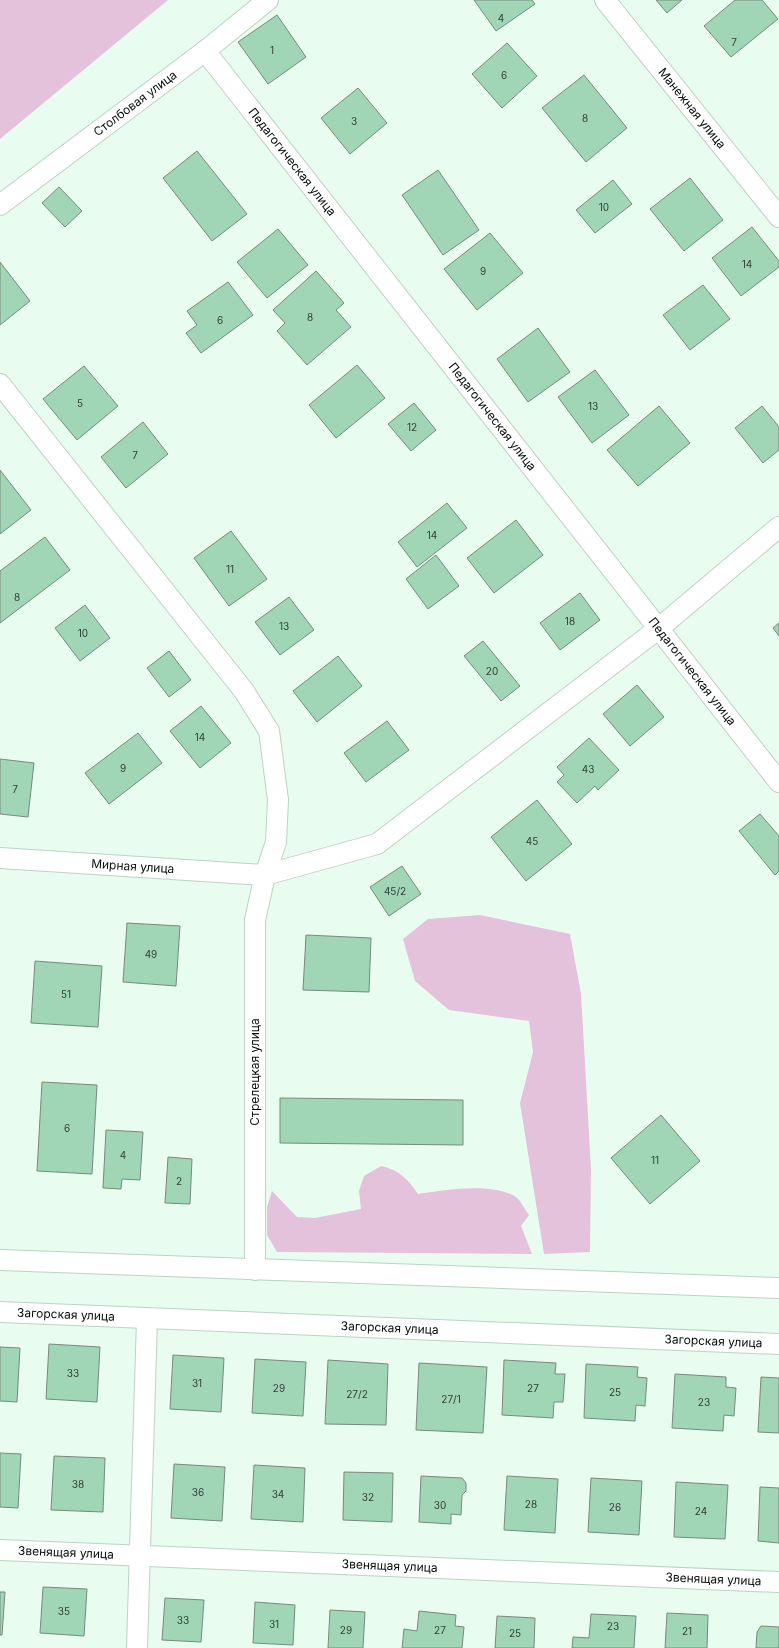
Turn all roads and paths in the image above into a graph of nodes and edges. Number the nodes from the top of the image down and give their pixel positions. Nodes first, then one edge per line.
1 (268, 0) edge
2 (605, 0) edge
3 (205, 52) junction
4 (0, 205) edge
5 (779, 217) edge
6 (0, 384) edge
7 (779, 527) edge
8 (658, 629) junction
9 (779, 782) edge
10 (0, 858) edge
11 (265, 875) junction
12 (0, 1260) edge
13 (255, 1270) junction
14 (779, 1288) edge
15 (0, 1312) edge
16 (147, 1319) junction
17 (779, 1344) edge
18 (0, 1550) edge
19 (141, 1555) junction
20 (779, 1582) edge
21 (137, 1648) edge

1 - 3 street, Столбовая улица
2 - 5 street, Манежная улица
3 - 4 street, Столбовая улица
3 - 8 street, Педагогическая улица
6 - 11 street, Стрелецкая улица
7 - 8 street, Мирная улица
8 - 9 street, Педагогическая улица
8 - 11 street, Мирная улица
10 - 11 street, Мирная улица
11 - 13 street, Стрелецкая улица
12 - 13 street
13 - 14 street
15 - 16 street, Загорская улица
16 - 17 street, Загорская улица
16 - 19 street
18 - 19 street, Звенящая улица
19 - 20 street, Звенящая улица
19 - 21 street

